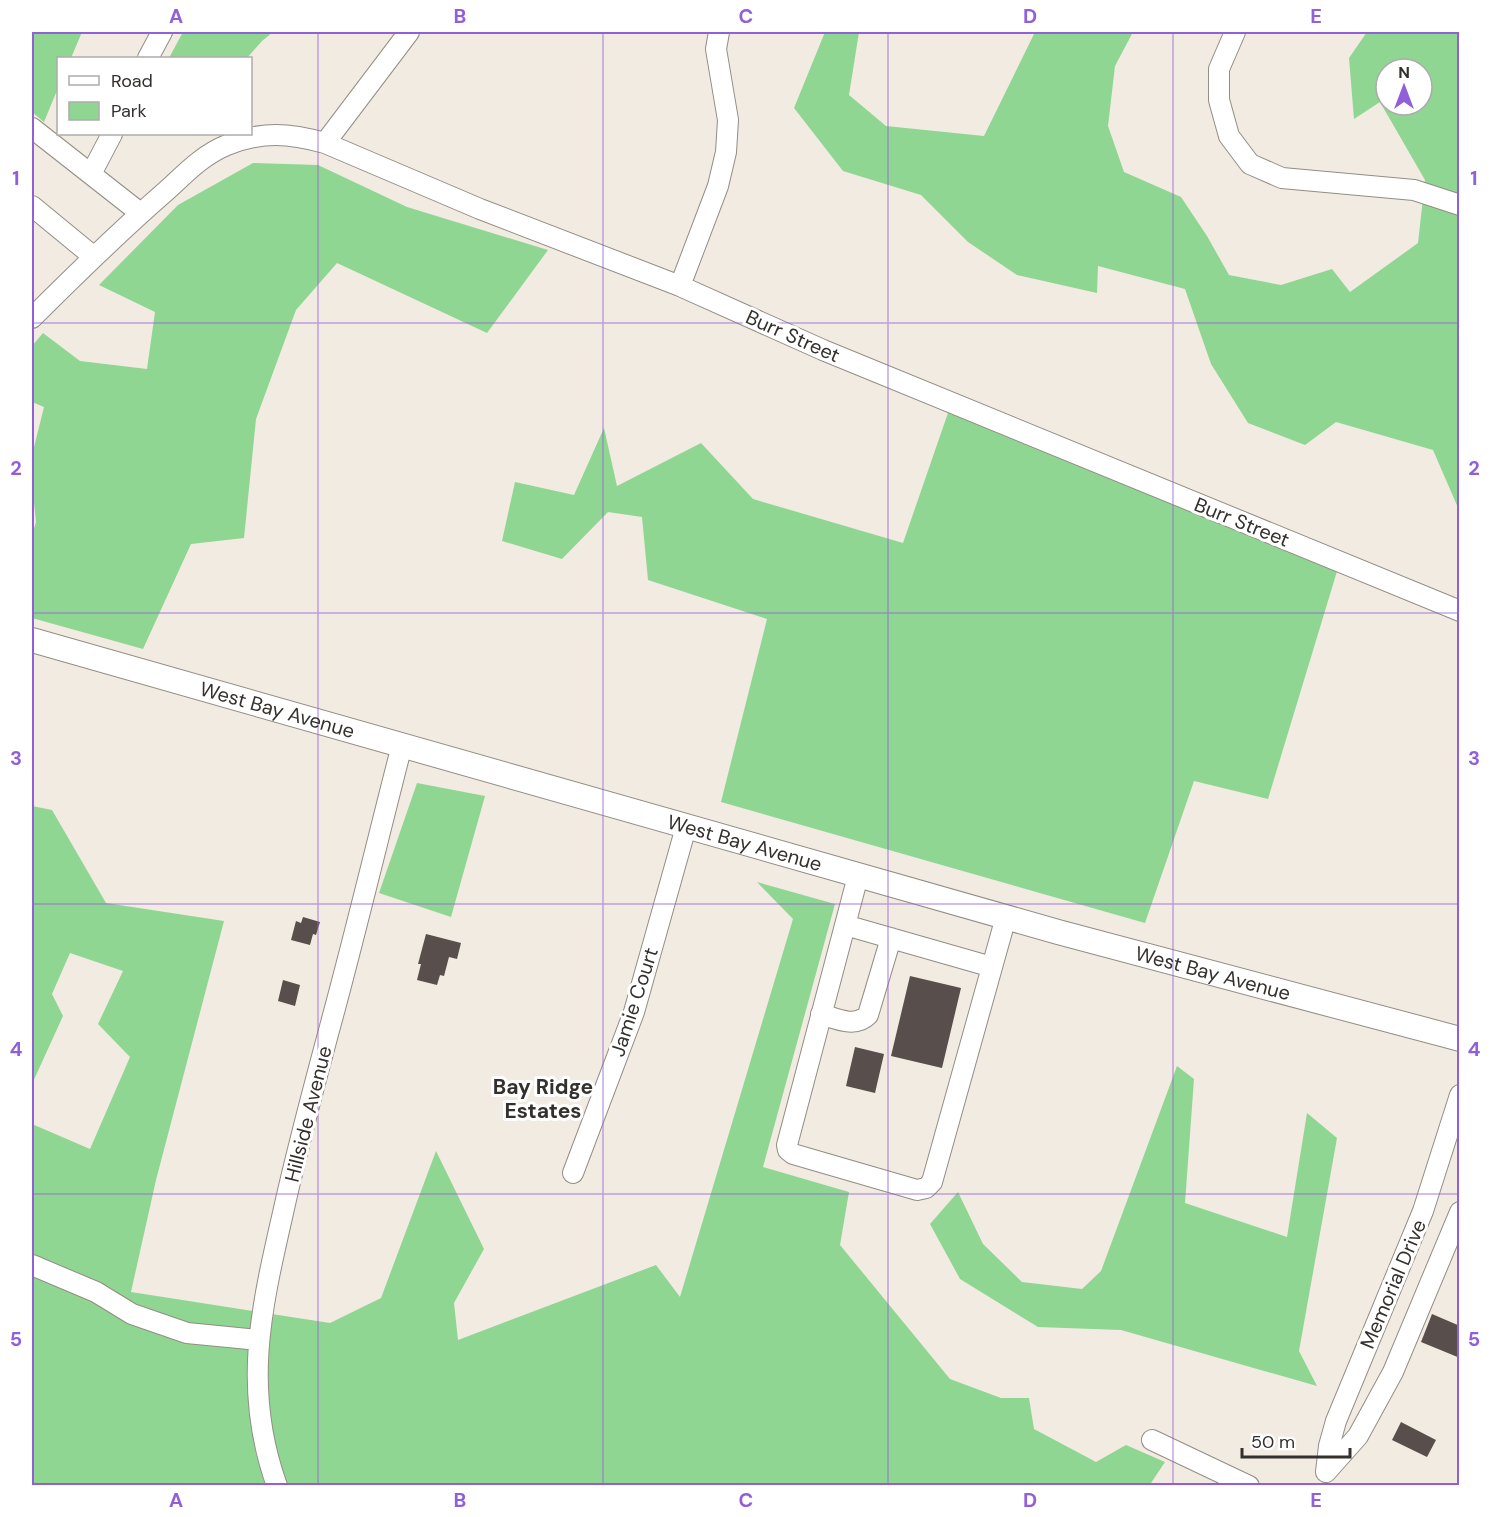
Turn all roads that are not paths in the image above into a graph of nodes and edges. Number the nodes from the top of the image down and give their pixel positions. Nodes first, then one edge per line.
1 (162, 32) edge
2 (409, 32) edge
3 (719, 32) edge
4 (1235, 32) edge
5 (149, 57) edge
6 (32, 128) edge
7 (112, 135) edge
8 (325, 142) junction
9 (92, 174) junction
10 (1460, 205) edge
11 (32, 206) edge
12 (139, 215) junction
13 (94, 257) junction
14 (680, 286) junction
15 (32, 318) edge
16 (1460, 611) edge
17 (32, 640) edge
18 (402, 746) junction
19 (686, 827) junction
20 (858, 876) junction
21 (1006, 917) junction
22 (845, 925) junction
23 (891, 938) junction
24 (992, 967) junction
25 (821, 1014) junction
26 (1460, 1039) edge
27 (1460, 1095) edge
28 (573, 1173) dead end
29 (1460, 1212) edge
30 (32, 1265) edge
31 (258, 1340) junction
32 (1347, 1394) junction
33 (1374, 1407) junction
34 (1152, 1440) dead end
35 (1322, 1479) edge
36 (277, 1485) edge
37 (1249, 1485) edge

1 - 5 street
2 - 8 street
3 - 14 street
4 - 10 street
6 - 9 street
7 - 9 street
8 - 12 street, Burr Street
8 - 14 street, Burr Street
9 - 12 street
11 - 13 street
12 - 13 street, Burr Street
13 - 15 street, Burr Street
14 - 16 street, Burr Street
17 - 18 main road, West Bay Avenue
18 - 19 main road, West Bay Avenue
18 - 31 street, Hillside Avenue
19 - 20 main road, West Bay Avenue
19 - 28 street, Jamie Court
20 - 21 main road, West Bay Avenue
20 - 22 street
21 - 24 street
21 - 26 main road, West Bay Avenue
22 - 23 street
22 - 25 street
23 - 24 street
23 - 25 street
24 - 25 street
27 - 32 street, Memorial Drive
29 - 33 street, Memorial Drive
30 - 31 street
31 - 36 street, Hillside Avenue
32 - 33 street
32 - 35 street, Memorial Drive
33 - 35 street, Memorial Drive
34 - 37 street

